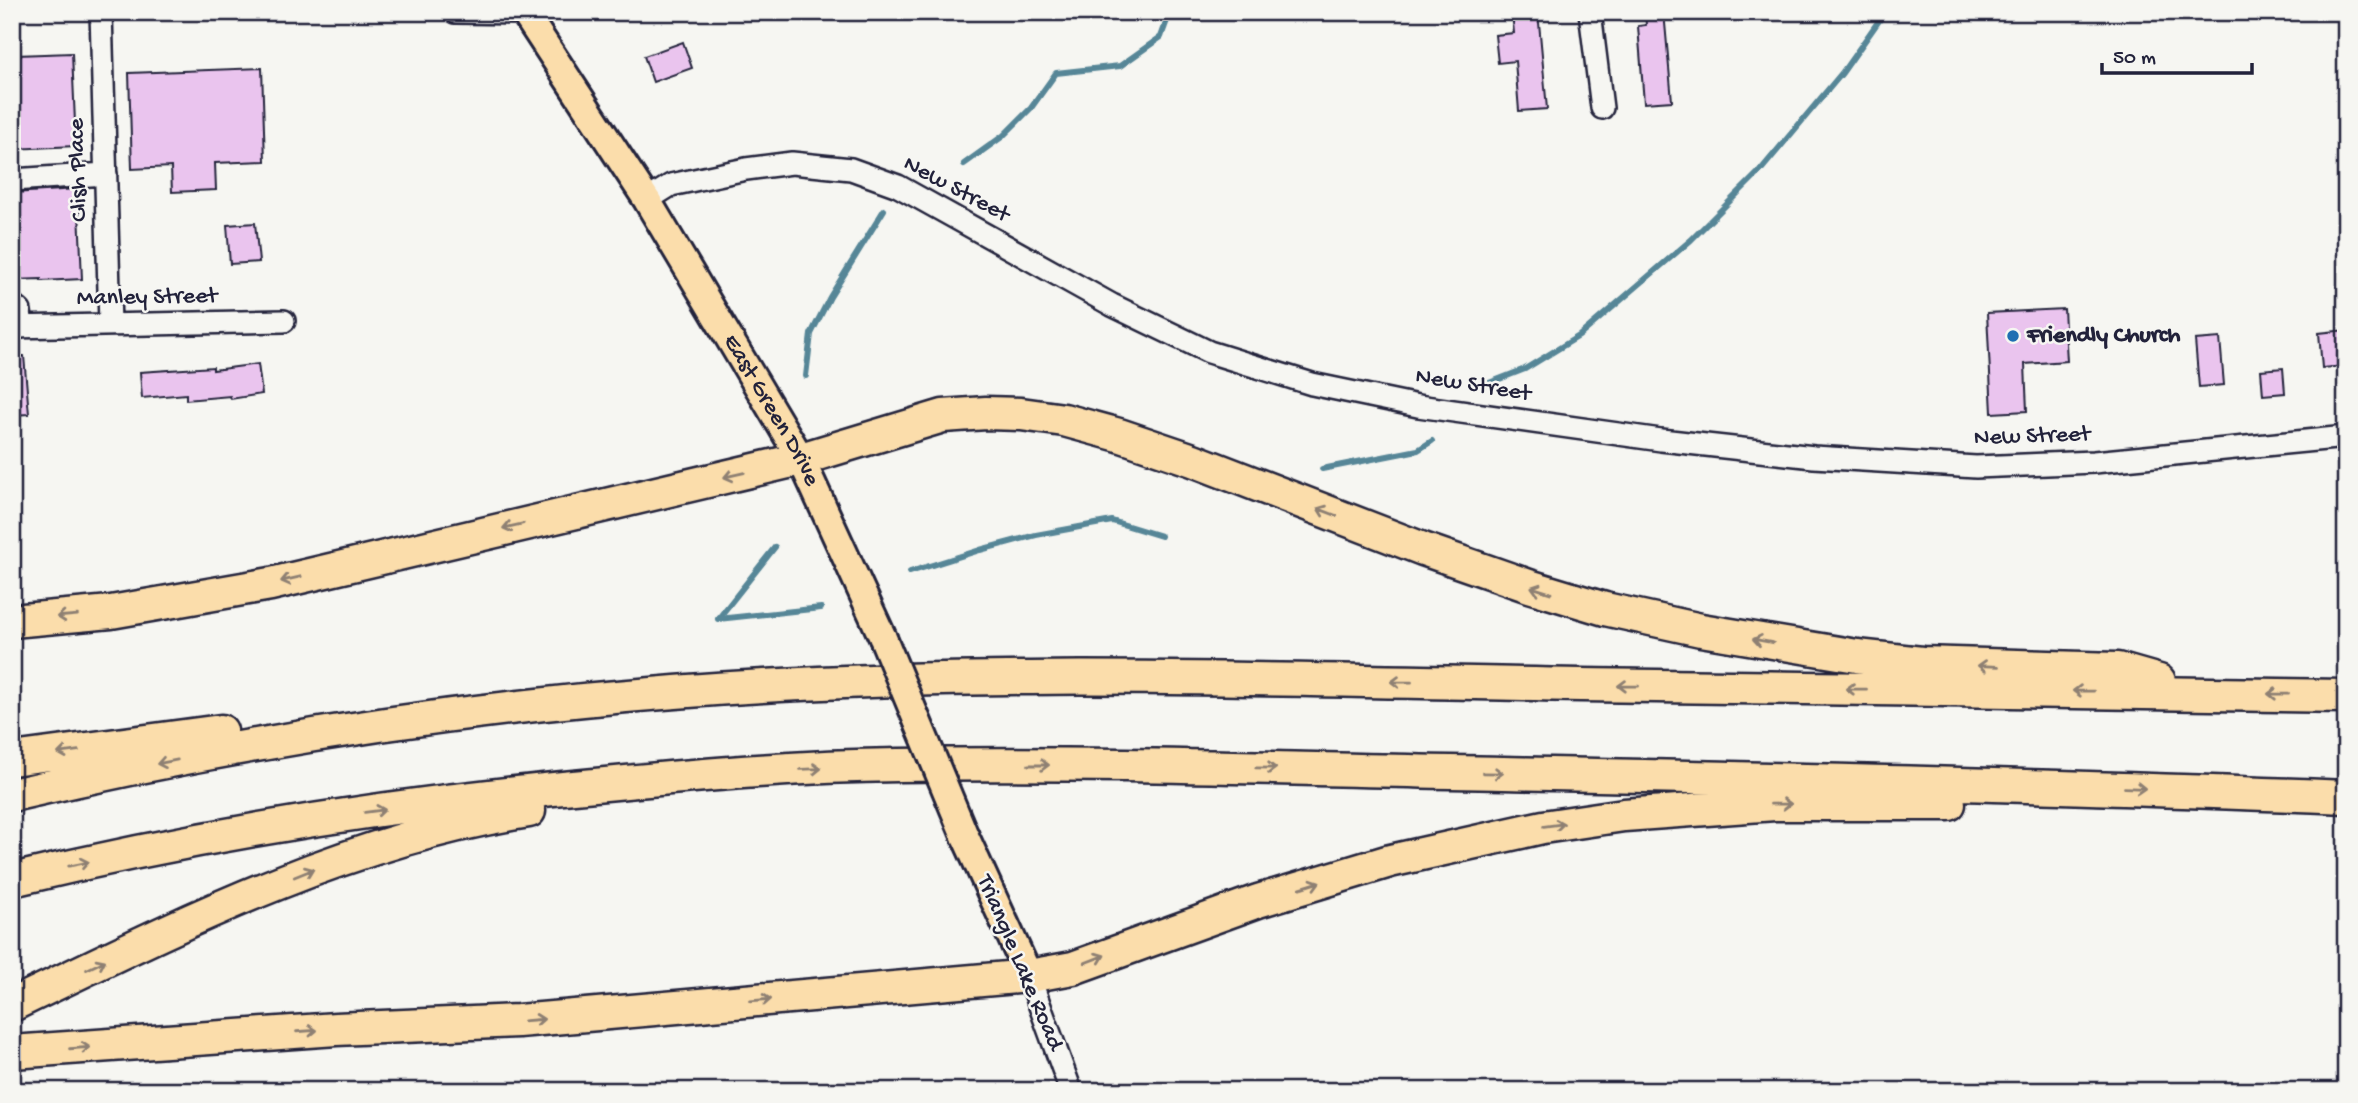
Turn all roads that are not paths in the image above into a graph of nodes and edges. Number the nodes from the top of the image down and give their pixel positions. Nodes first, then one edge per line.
1 (101, 12) edge
2 (456, 12) edge
3 (524, 12) edge
4 (1590, 12) edge
5 (1602, 108) dead end
6 (106, 174) junction
7 (12, 180) edge
8 (647, 200) junction
9 (12, 304) edge
10 (284, 321) dead end
11 (110, 325) junction
12 (17, 327) edge
13 (2346, 437) edge
14 (801, 459) junction
15 (12, 621) edge
16 (2200, 693) junction
17 (2346, 696) edge
18 (524, 705) junction
19 (12, 759) edge
20 (743, 771) junction
21 (2067, 786) junction
22 (12, 795) edge
23 (2346, 797) edge
24 (965, 836) joint
25 (12, 880) edge
26 (1029, 976) junction
27 (12, 1005) edge
28 (12, 1052) edge
29 (1071, 1091) edge

1 - 6 street, Clish Place
2 - 3 street
3 - 8 main road, East Green Drive
4 - 5 street
6 - 7 street
6 - 11 street, Clish Place
8 - 13 street, New Street
8 - 14 main road, East Green Drive
9 - 12 street
10 - 11 street, Manley Street
11 - 12 street, Manley Street
14 -> 15 highway
16 -> 14 highway
14 - 24 main road, East Green Drive, bridge
17 -> 16 highway
16 -> 18 highway
18 -> 19 highway
18 -> 22 highway
20 -> 21 highway
25 -> 20 highway
27 -> 20 highway
21 -> 23 highway
26 -> 21 highway
24 - 26 main road, Triangle Lake Road
28 -> 26 highway
26 - 29 street, Triangle Lake Road

